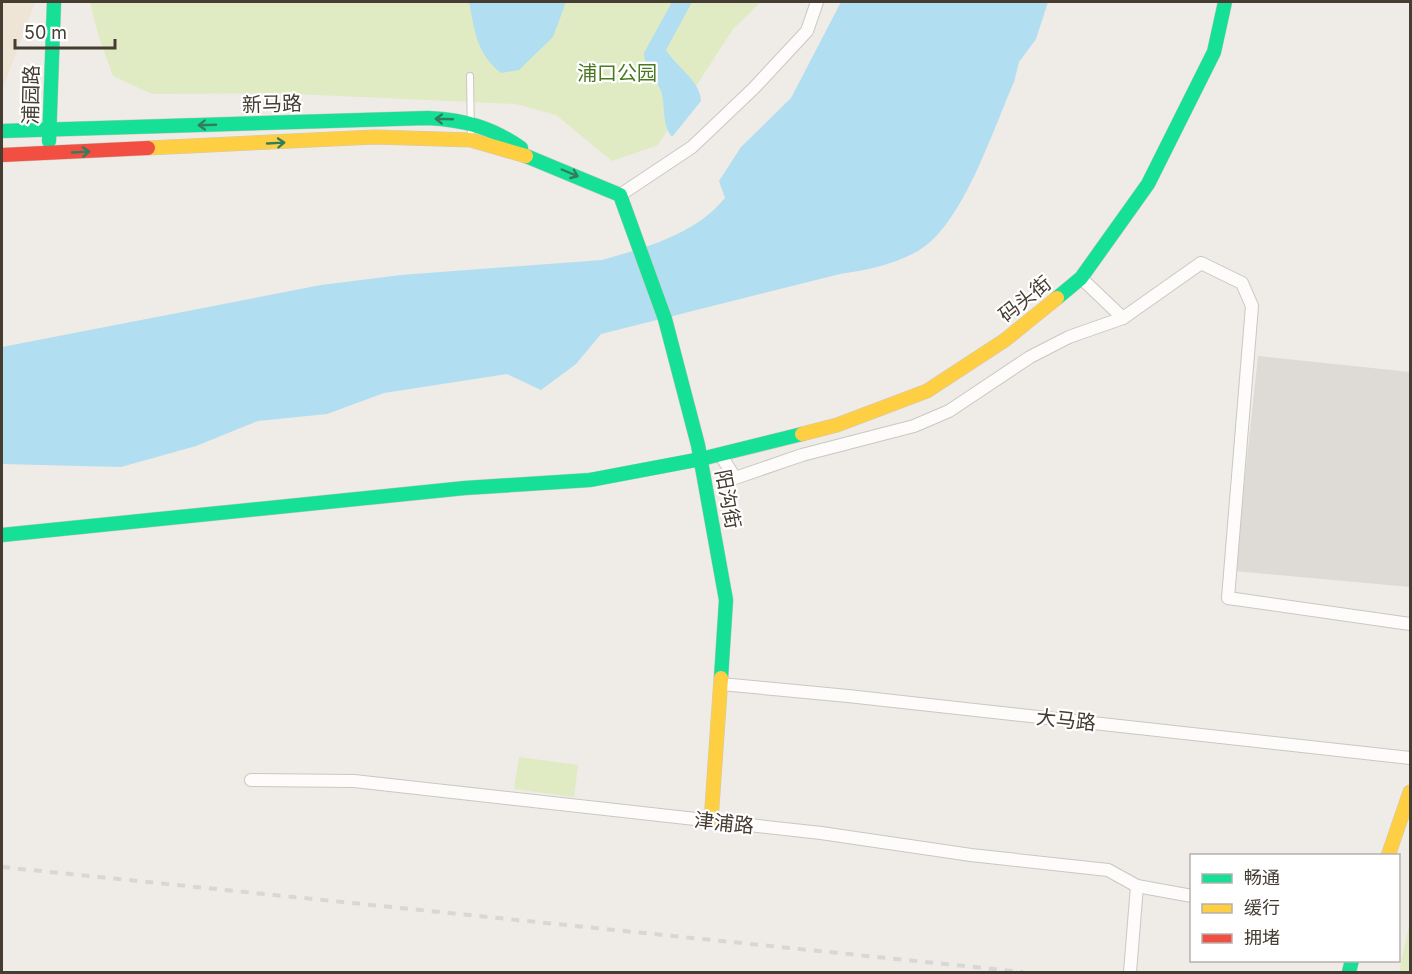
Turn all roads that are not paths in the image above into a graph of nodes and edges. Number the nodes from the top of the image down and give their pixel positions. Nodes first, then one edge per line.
1 (54, 2) edge
2 (817, 2) edge
3 (1225, 2) edge
4 (470, 76) dead end
5 (471, 120) junction
6 (49, 130) junction
7 (2, 131) edge
8 (471, 140) junction
9 (49, 153) junction
10 (2, 155) edge
11 (534, 158) junction
12 (620, 195) junction
13 (1081, 278) junction
14 (1123, 318) junction
15 (720, 454) junction
16 (701, 459) junction
17 (2, 535) edge
18 (1410, 624) edge
19 (721, 684) junction
20 (1410, 758) edge
21 (251, 780) dead end
22 (1410, 792) edge
23 (711, 821) junction
24 (1388, 854) edge
25 (1137, 886) junction
26 (1190, 896) edge
27 (1130, 972) edge

1 - 6 street, 浦园路
2 - 12 street
3 - 13 street, 码头街
4 - 5 lane
5 -> 6 street, 新马路
5 - 8 lane
5 - 11 street, 新马路
6 - 7 street, 新马路
6 - 9 street, 浦园路
9 -> 8 street, 新马路
8 - 11 street, 新马路
9 - 10 street, 新马路
11 -> 12 street, 新马路
12 - 16 street, 阳沟街
13 - 14 street
13 - 15 street, 码头街
14 - 15 street
14 - 18 street
15 - 16 street, 码头街
16 - 17 street, 码头街
16 - 19 street, 阳沟街
19 - 20 street, 大马路
19 - 23 street, 阳沟街
21 - 23 street, 津浦路
22 - 24 street
23 - 25 street, 津浦路
25 - 26 street, 津浦路
25 - 27 street

